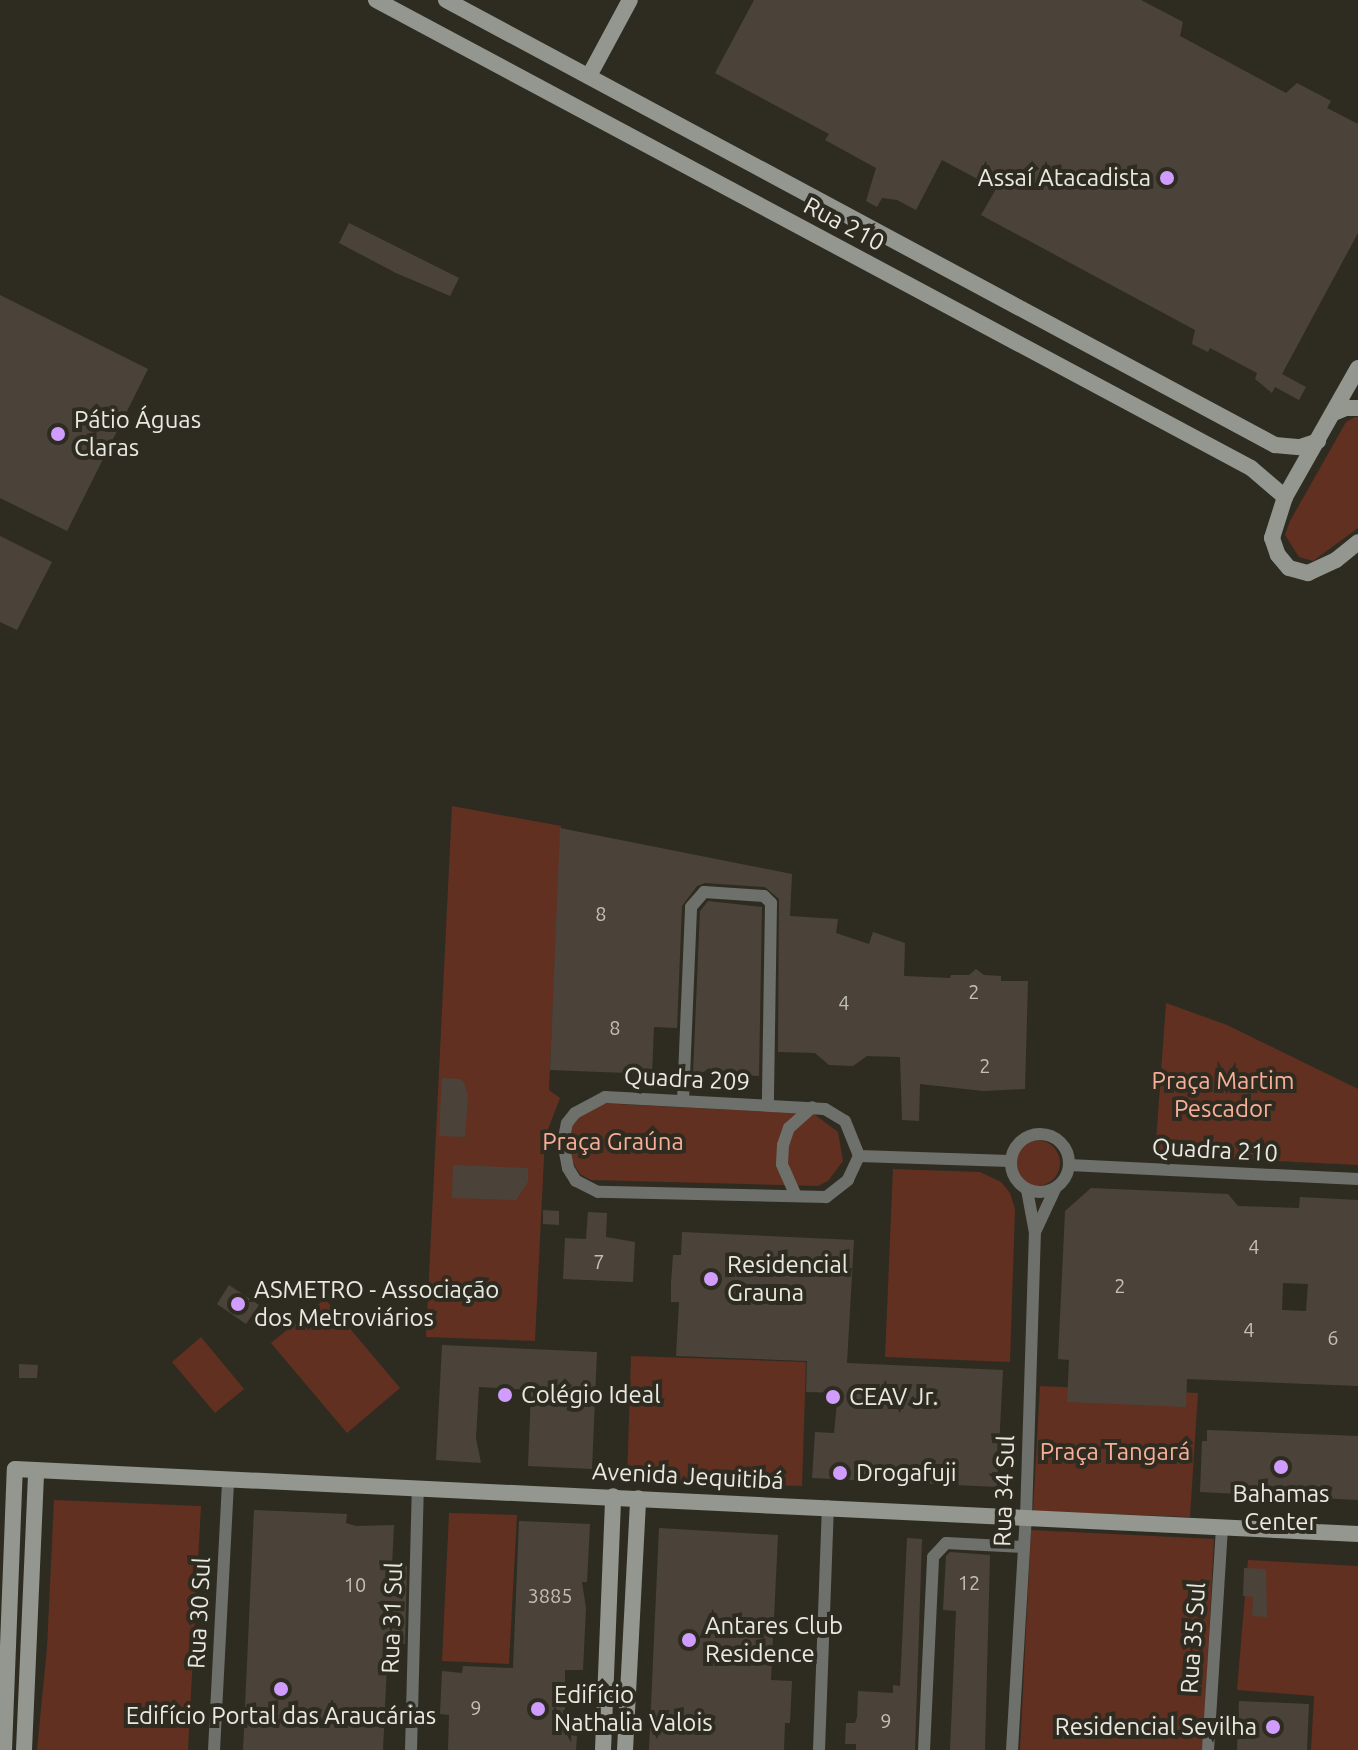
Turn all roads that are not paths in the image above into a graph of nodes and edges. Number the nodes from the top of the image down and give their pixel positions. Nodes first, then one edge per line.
1 (376, 0) edge
2 (446, 0) edge
3 (630, 0) edge
4 (589, 76) junction
5 (1358, 368) edge
6 (1358, 408) edge
7 (1334, 413) junction
8 (1318, 441) junction
9 (1285, 497) junction
10 (1358, 542) edge
11 (683, 1100) junction
12 (768, 1104) junction
13 (812, 1107) junction
14 (859, 1156) junction
15 (1010, 1161) junction
16 (1069, 1165) junction
17 (1358, 1179) edge
18 (1055, 1189) junction
19 (1027, 1190) junction
20 (796, 1196) junction
21 (1035, 1233) junction
22 (8, 1469) edge
23 (36, 1470) junction
24 (228, 1479) junction
25 (418, 1487) junction
26 (613, 1496) junction
27 (638, 1498) junction
28 (828, 1506) junction
29 (1026, 1517) junction
30 (1222, 1529) junction
31 (1358, 1534) edge
32 (1024, 1547) junction
33 (609, 1580) junction
34 (633, 1581) junction
35 (4, 1750) edge
36 (24, 1750) edge
37 (214, 1750) edge
38 (411, 1750) edge
39 (603, 1750) edge
40 (625, 1750) edge
41 (819, 1750) edge
42 (924, 1750) edge
43 (1012, 1750) edge
44 (1208, 1750) edge

1 - 9 street, Rua 210
2 - 4 street, Rua 210
3 - 4 street
4 - 8 street, Rua 210
5 - 7 street
6 - 7 street
7 - 8 street
8 - 9 street
9 - 10 street
11 - 12 street, Quadra 209
11 - 12 street
11 - 20 street, Quadra 209
12 - 13 street, Quadra 209
13 - 14 street, Quadra 209
13 - 20 street
14 - 15 street
14 - 20 street, Quadra 209
15 - 16 street
15 - 19 street
16 - 17 street, Quadra 210
16 - 18 street
18 - 19 street
18 - 21 street, Rua 34 Sul
19 - 21 street, Rua 34 Sul
21 - 29 street, Rua 34 Sul
22 - 23 street, Avenida Jequitibá
22 - 35 street
23 - 24 street, Avenida Jequitibá
23 - 36 street
24 - 25 street, Avenida Jequitibá
24 - 37 street, Rua 30 Sul
25 - 26 street, Avenida Jequitibá
25 - 38 street, Rua 31 Sul
26 - 27 street, Avenida Jequitibá
26 - 33 street
27 - 28 street, Avenida Jequitibá
27 - 34 street
28 - 29 street, Avenida Jequitibá
28 - 41 street
29 - 30 street, Avenida Jequitibá
29 - 32 street, Rua 34 Sul
30 - 31 street, Avenida Jequitibá
30 - 44 street, Rua 35 Sul
32 - 42 street
32 - 43 street, Rua 34 Sul
33 - 34 street
33 - 39 street
34 - 40 street

